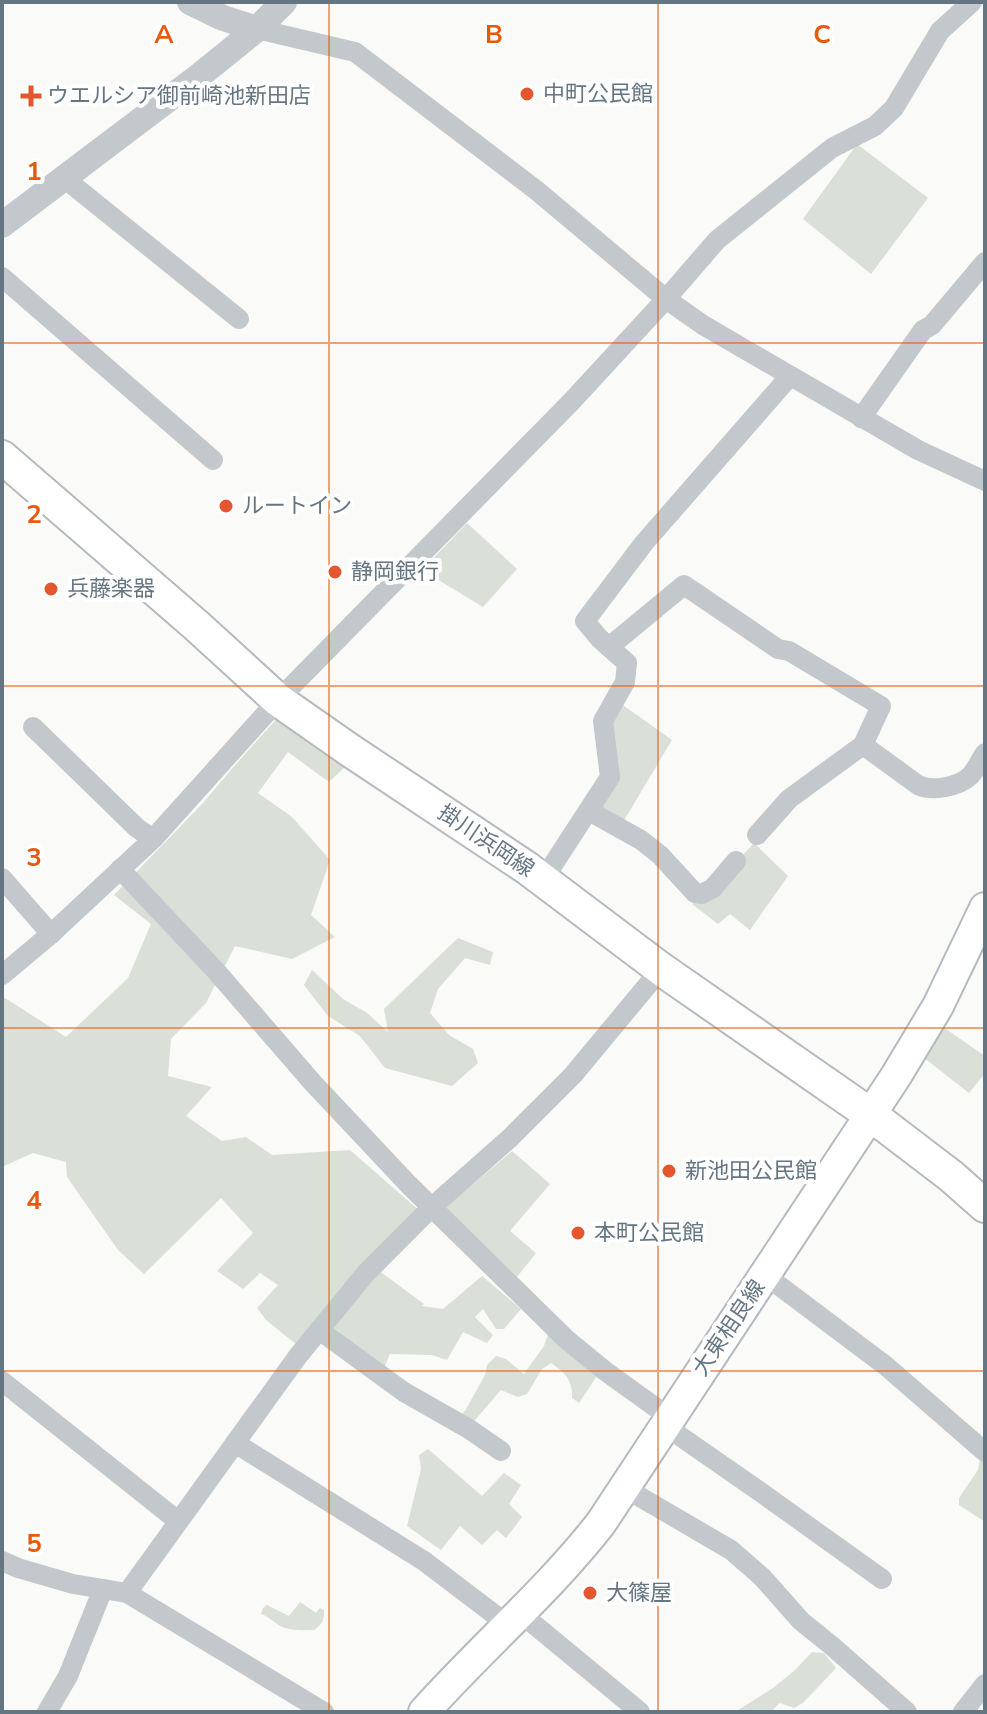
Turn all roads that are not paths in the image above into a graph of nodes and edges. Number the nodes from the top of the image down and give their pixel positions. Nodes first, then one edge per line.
1 (190, 2) edge
2 (284, 2) edge
3 (972, 2) edge
4 (257, 29) junction
5 (64, 178) junction
6 (2, 225) edge
7 (985, 262) edge
8 (2, 277) edge
9 (666, 299) junction
10 (239, 319) dead end
11 (790, 376) junction
12 (861, 418) junction
13 (2, 457) edge
14 (213, 460) dead end
15 (985, 481) edge
16 (609, 647) junction
17 (278, 700) junction
18 (33, 727) dead end
19 (863, 745) junction
20 (985, 753) edge
21 (589, 811) junction
22 (757, 835) dead end
23 (153, 839) junction
24 (736, 861) dead end
25 (120, 869) junction
26 (2, 878) edge
27 (543, 880) junction
28 (981, 928) edge
29 (51, 934) junction
30 (661, 969) junction
31 (2, 975) edge
32 (871, 1115) junction
33 (985, 1206) edge
34 (432, 1207) junction
35 (765, 1275) junction
36 (319, 1330) junction
37 (2, 1381) edge
38 (667, 1421) junction
39 (235, 1443) junction
40 (501, 1451) dead end
41 (985, 1452) edge
42 (623, 1487) junction
43 (178, 1521) junction
44 (2, 1561) edge
45 (882, 1579) dead end
46 (103, 1589) junction
47 (127, 1593) junction
48 (513, 1618) junction
49 (985, 1684) edge
50 (47, 1712) edge
51 (324, 1712) edge
52 (424, 1712) edge
53 (640, 1712) edge
54 (907, 1712) edge
55 (963, 1712) edge

1 - 4 street
2 - 4 street
3 - 9 street
4 - 5 street
4 - 9 street
5 - 6 street
5 - 10 street
7 - 12 street
8 - 14 street
9 - 11 street
9 - 17 street
11 - 12 street
11 - 16 street
12 - 15 street
13 - 17 main road, 掛川浜岡線
16 - 19 street
16 - 21 street
17 - 23 street
17 - 27 main road, 掛川浜岡線
18 - 23 street
19 - 20 street
19 - 22 street
21 - 24 street
21 - 27 street
23 - 25 street
25 - 29 street
25 - 34 street
26 - 29 street
27 - 30 main road, 掛川浜岡線
28 - 32 main road, 大東相良線
29 - 31 street
30 - 32 main road, 掛川浜岡線
30 - 34 street
32 - 33 main road, 掛川浜岡線
32 - 35 main road, 大東相良線
34 - 36 street
34 - 38 street
35 - 38 main road, 大東相良線
35 - 41 street
36 - 39 street
36 - 40 street
37 - 43 street
38 - 42 main road, 大東相良線
38 - 45 street
39 - 43 street
39 - 48 street
42 - 48 main road, 大東相良線
42 - 54 street
43 - 47 street
44 - 46 street
46 - 47 street
46 - 50 street
47 - 51 street
48 - 52 main road, 大東相良線
48 - 53 street
49 - 55 street

